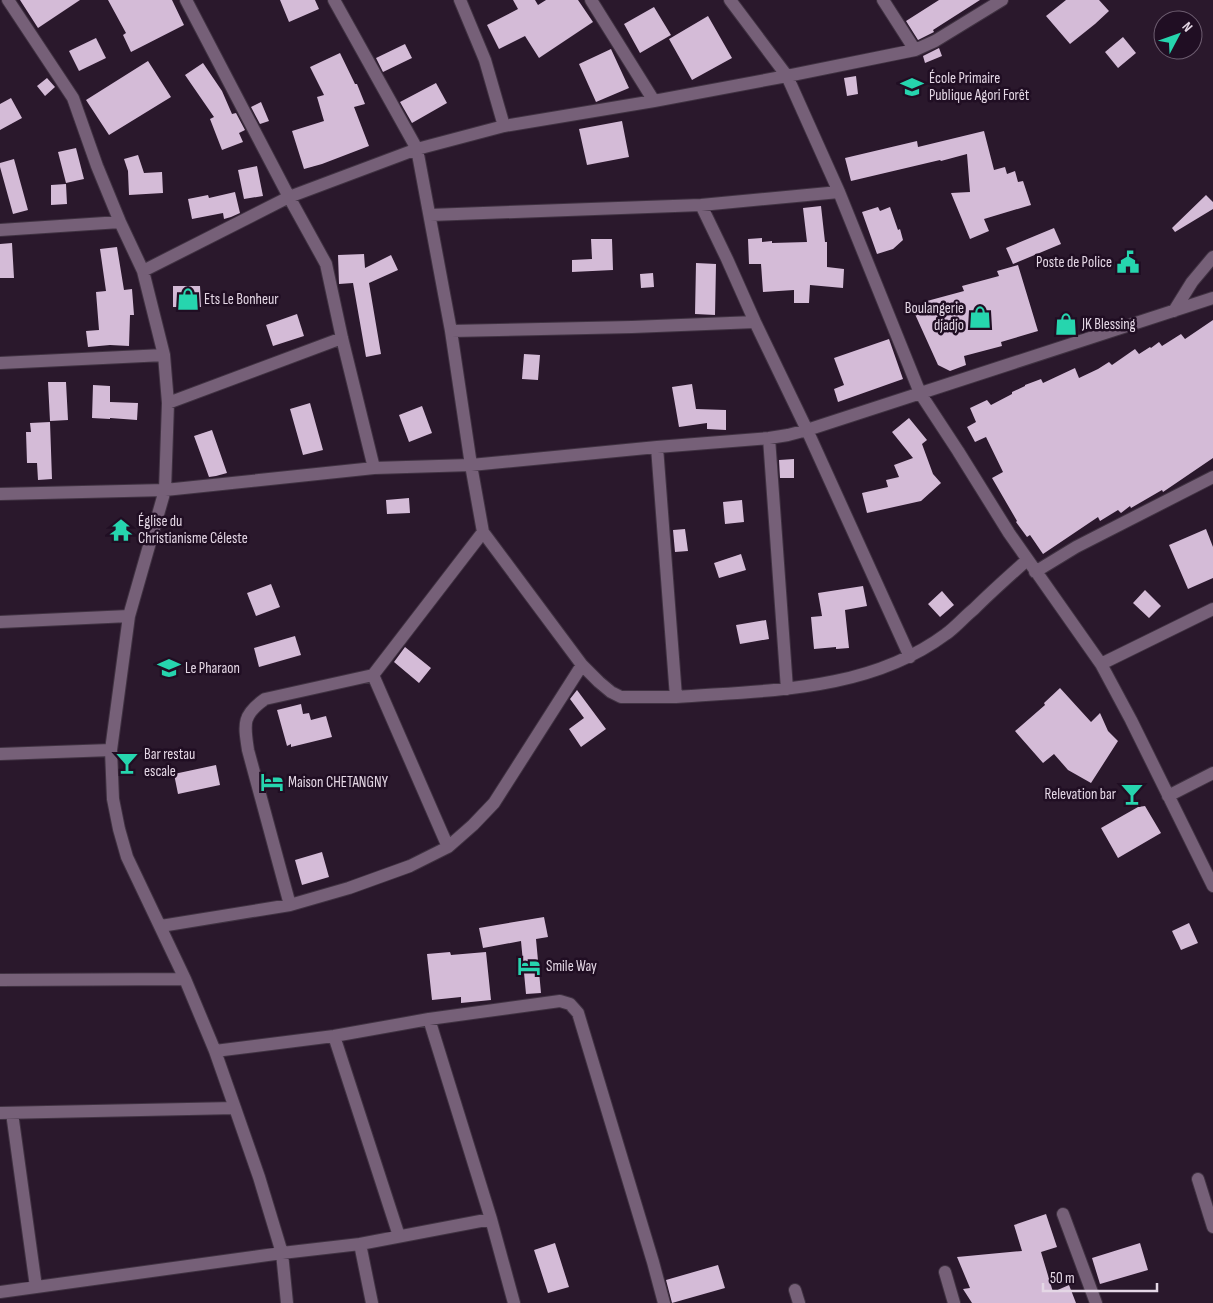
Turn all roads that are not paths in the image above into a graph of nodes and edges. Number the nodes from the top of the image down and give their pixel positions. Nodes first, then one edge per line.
1 (8, 0) edge
2 (186, 0) edge
3 (334, 0) edge
4 (460, 0) edge
5 (591, 0) edge
6 (730, 0) edge
7 (883, 0) edge
8 (1002, 0) edge
9 (915, 50) junction
10 (787, 76) junction
11 (654, 101) junction
12 (504, 126) junction
13 (417, 149) junction
14 (839, 192) junction
15 (289, 197) junction
16 (701, 205) junction
17 (430, 215) junction
18 (120, 222) junction
19 (0, 230) edge
20 (1213, 257) edge
21 (144, 271) junction
22 (1213, 298) edge
23 (1174, 311) junction
24 (755, 322) junction
25 (451, 331) junction
26 (342, 338) junction
27 (164, 355) junction
28 (0, 363) edge
29 (920, 393) junction
30 (168, 403) junction
31 (807, 430) junction
32 (769, 438) junction
33 (657, 447) junction
34 (471, 465) junction
35 (374, 468) junction
36 (1213, 477) edge
37 (165, 490) junction
38 (0, 494) edge
39 (483, 532) junction
40 (1027, 560) junction
41 (1036, 572) junction
42 (1213, 609) edge
43 (129, 616) junction
44 (0, 622) edge
45 (910, 657) junction
46 (1101, 664) junction
47 (582, 665) junction
48 (373, 675) junction
49 (787, 689) junction
50 (676, 696) junction
51 (111, 750) junction
52 (0, 754) edge
53 (1213, 773) edge
54 (1168, 796) junction
55 (448, 847) junction
56 (1213, 886) edge
57 (290, 905) junction
58 (161, 926) junction
59 (185, 979) junction
60 (0, 980) edge
61 (429, 1019) junction
62 (334, 1036) junction
63 (215, 1051) junction
64 (235, 1108) junction
65 (6, 1113) edge
66 (1198, 1178) dead end
67 (1063, 1214) dead end
68 (491, 1219) junction
69 (1213, 1227) edge
70 (399, 1236) junction
71 (360, 1244) junction
72 (282, 1253) junction
73 (945, 1272) dead end
74 (36, 1287) junction
75 (795, 1290) dead end
76 (0, 1292) edge
77 (287, 1303) edge
78 (372, 1303) edge
79 (514, 1303) edge
80 (664, 1303) edge
81 (799, 1303) edge
82 (954, 1303) edge
83 (1096, 1303) edge

1 - 18 street
2 - 15 street
3 - 13 street
4 - 12 street
5 - 11 street
6 - 10 street
7 - 9 street
8 - 9 street
9 - 10 street
10 - 11 street
10 - 14 street
11 - 12 street
12 - 13 street
13 - 15 street
13 - 17 street
14 - 16 street
14 - 29 street
15 - 21 street
15 - 26 street
16 - 17 street
16 - 24 street
17 - 25 street
18 - 19 street
18 - 21 street
20 - 23 street
21 - 27 street
22 - 23 street
23 - 29 street
24 - 25 street
24 - 31 street
25 - 34 street
26 - 30 street
26 - 35 street
27 - 28 street
27 - 30 street
29 - 31 street
29 - 40 street
30 - 37 street
31 - 32 street
31 - 45 street
32 - 33 street
32 - 49 street
33 - 34 street
33 - 50 street
34 - 35 street
34 - 39 street
35 - 37 street
36 - 41 street
37 - 38 street
37 - 43 street
39 - 47 street
39 - 48 street
40 - 41 street
40 - 45 street
41 - 46 street
42 - 46 street
43 - 44 street
43 - 51 street
45 - 49 street
46 - 54 street
47 - 50 street
47 - 55 street
48 - 55 street
48 - 57 street
49 - 50 street
51 - 52 street
51 - 58 street
53 - 54 street
54 - 56 street
55 - 57 street
57 - 58 street
58 - 59 street
59 - 60 street
59 - 63 street
61 - 62 street
61 - 68 street
61 - 80 street
62 - 63 street
62 - 70 street
63 - 64 street
64 - 65 street
64 - 72 street
65 - 74 street
66 - 69 street
67 - 83 street
68 - 70 street
68 - 79 street
70 - 71 street
71 - 72 street
71 - 78 street
72 - 74 street
72 - 77 street
73 - 82 street
74 - 76 street
75 - 81 street

